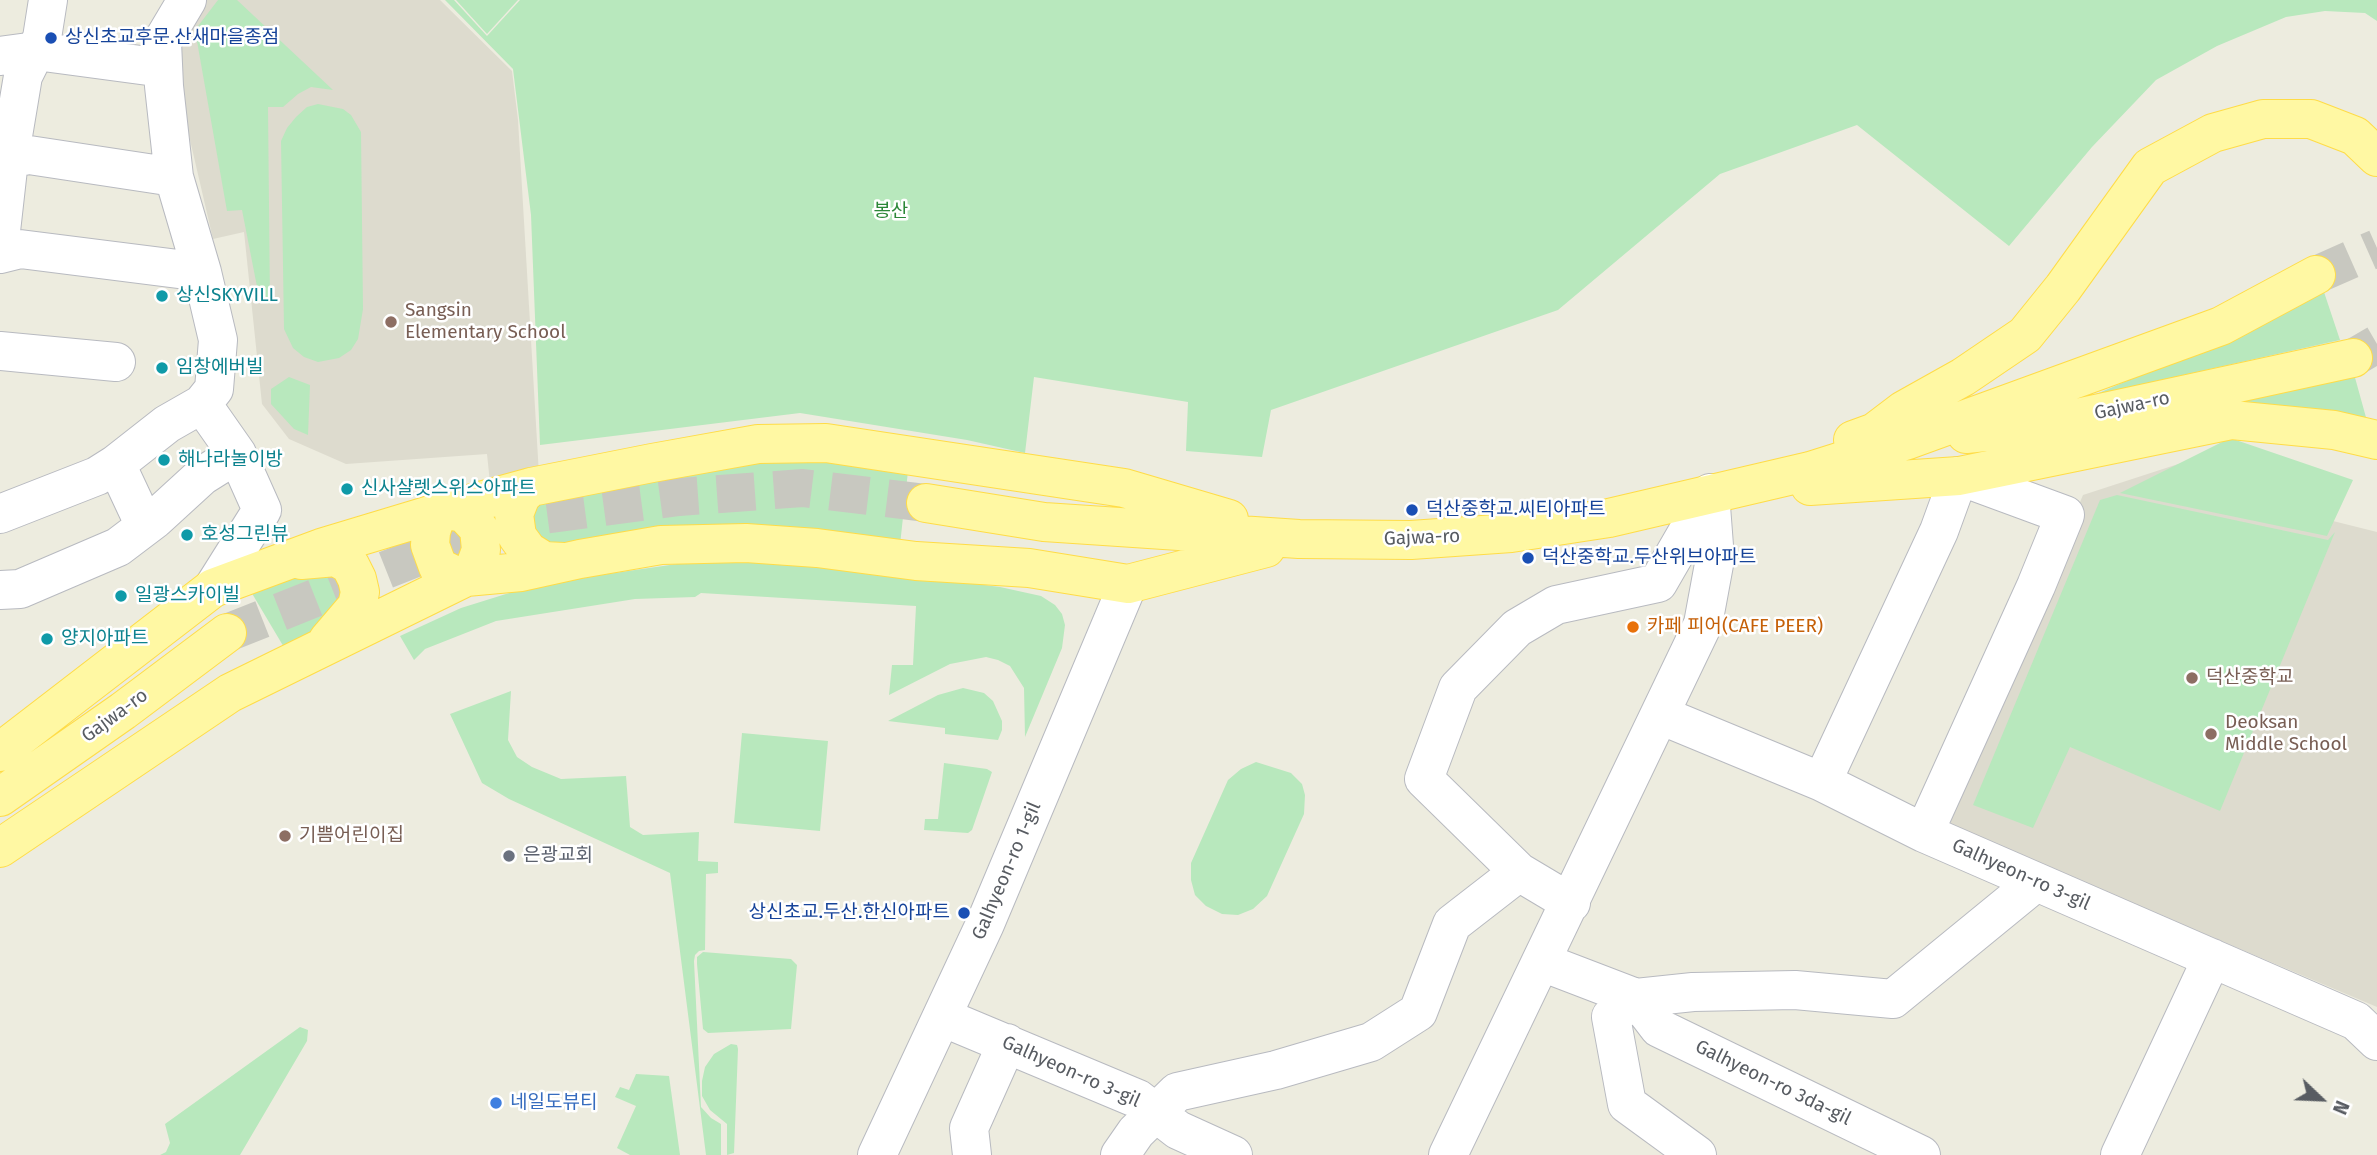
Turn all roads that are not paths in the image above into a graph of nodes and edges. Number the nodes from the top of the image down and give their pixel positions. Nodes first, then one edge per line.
1 (48, 0) edge
2 (187, 0) edge
3 (18, 53) edge
4 (163, 68) junction
5 (2377, 157) edge
6 (4, 160) edge
7 (174, 177) junction
8 (0, 240) edge
9 (0, 254) edge
10 (202, 272) junction
11 (2316, 275) tunnel mouth
12 (0, 351) edge
13 (2353, 358) tunnel mouth
14 (116, 362) dead end
15 (208, 397) junction
16 (1908, 440) junction
17 (2377, 440) edge
18 (237, 454) junction
19 (116, 464) junction
20 (1959, 476) junction
21 (531, 487) junction
22 (1710, 493) junction
23 (926, 503) tunnel mouth
24 (447, 510) junction
25 (0, 514) edge
26 (145, 526) junction
27 (1299, 539) junction
28 (564, 562) junction
29 (278, 564) junction
30 (466, 577) junction
31 (1128, 584) junction
32 (213, 588) junction
33 (0, 590) edge
34 (227, 633) tunnel mouth
35 (307, 656) junction
36 (1660, 715) junction
37 (0, 752) edge
38 (1822, 782) junction
39 (0, 797) edge
40 (1924, 833) junction
41 (0, 848) edge
42 (1519, 872) junction
43 (2036, 882) junction
44 (1571, 903) junction
45 (2212, 958) junction
46 (1542, 962) junction
47 (1636, 998) junction
48 (942, 1017) junction
49 (2377, 1041) edge
50 (1007, 1043) junction
51 (1155, 1112) junction
52 (2122, 1153) edge
53 (877, 1155) edge
54 (972, 1155) edge
55 (1120, 1155) edge
56 (1233, 1155) edge
57 (1448, 1155) edge
58 (1697, 1155) edge
59 (1921, 1155) edge

1 - 3 street
2 - 4 street
3 - 4 street
3 - 6 street
4 - 7 street
5 - 22 main road
6 - 7 street
6 - 8 street
7 - 10 street
9 - 10 street
10 - 15 street
11 - 16 main road, Gajwa-ro
12 - 14 street
13 - 16 main road, Gajwa-ro
15 - 18 street
15 - 19 street
16 - 22 main road, Gajwa-ro
17 - 20 main road
18 - 26 street
18 - 32 street
19 - 25 street
19 - 26 street
20 - 22 main road
20 - 38 street
20 - 40 street
21 - 24 main road
21 - 27 main road
21 - 28 main road
22 - 27 main road, Gajwa-ro
22 - 36 street
22 - 42 street
23 - 27 main road, Gajwa-ro
24 - 29 main road
24 - 30 main road
26 - 33 street
27 - 31 main road
28 - 30 main road
28 - 31 main road
29 - 32 main road
29 - 35 main road
30 - 35 main road
31 - 48 street, Galhyeon-ro 1-gil
32 - 37 main road
34 - 39 main road, Gajwa-ro
35 - 41 main road
36 - 38 street, Galhyeon-ro 3-gil
36 - 44 street
38 - 40 street, Galhyeon-ro 3-gil
40 - 43 street, Galhyeon-ro 3-gil
42 - 44 street
42 - 51 street
43 - 45 street, Galhyeon-ro 3-gil
43 - 47 street
44 - 46 street
45 - 49 street, Galhyeon-ro 3-gil
45 - 52 street
46 - 47 street
46 - 57 street
47 - 58 street
47 - 59 street, Galhyeon-ro 3da-gil
48 - 50 street, Galhyeon-ro 3-gil
48 - 53 street, Galhyeon-ro 1-gil
50 - 51 street, Galhyeon-ro 3-gil
50 - 54 street
51 - 55 street
51 - 56 street, Galhyeon-ro 3-gil

